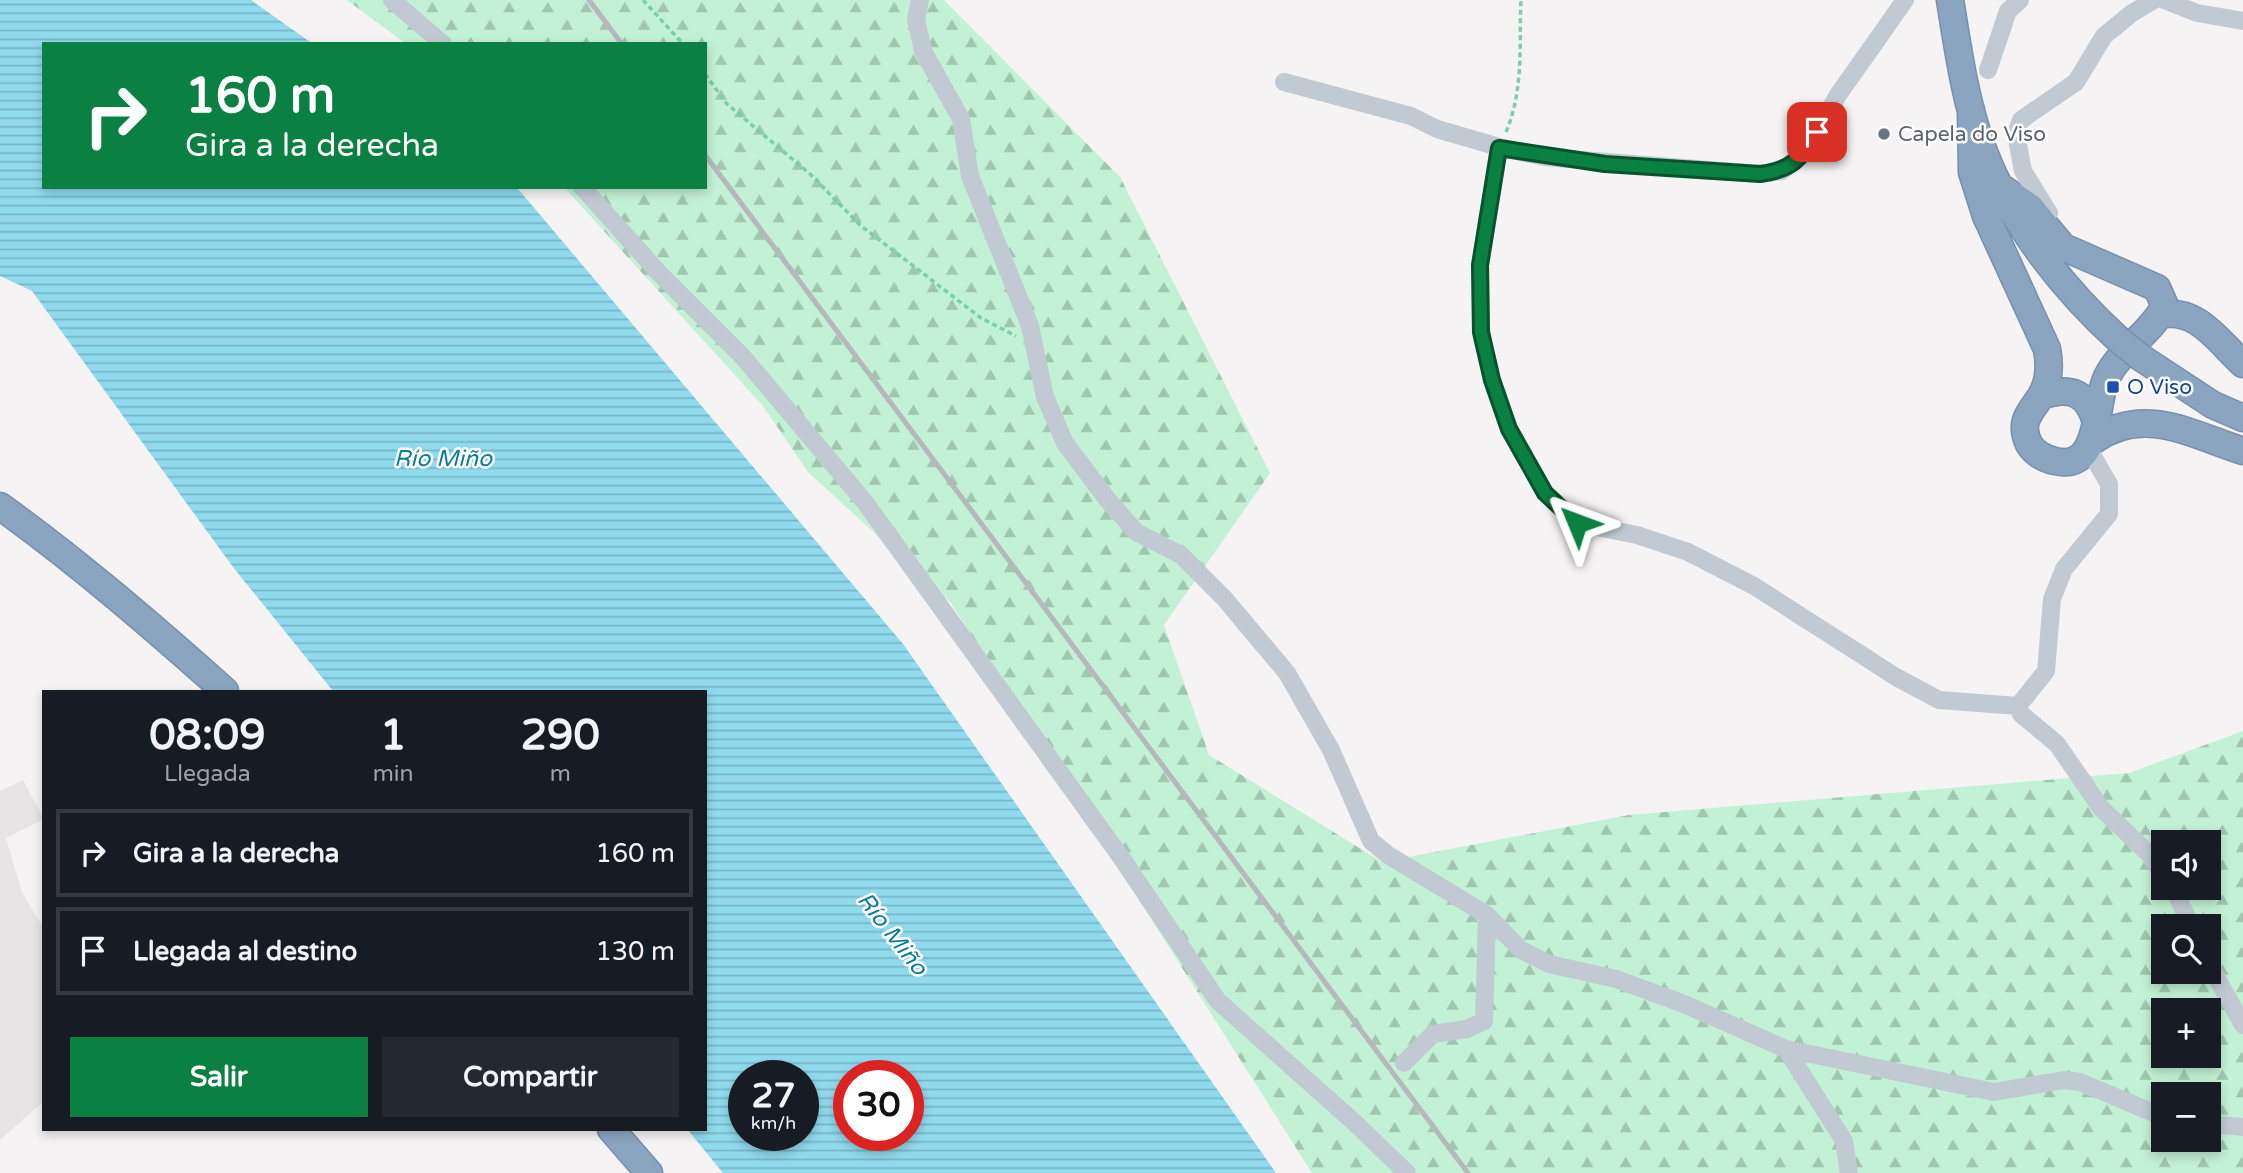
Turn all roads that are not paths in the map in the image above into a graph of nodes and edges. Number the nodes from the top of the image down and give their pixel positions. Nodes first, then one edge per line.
1 (392, 0) edge
2 (920, 0) edge
3 (1905, 0) edge
4 (1950, 0) edge
5 (2020, 0) edge
6 (2154, 0) edge
7 (2164, 0) edge
8 (2243, 20) edge
9 (441, 42) edge
10 (1988, 69) dead end
11 (1284, 82) dead end
12 (1971, 110) junction
13 (1499, 148) junction
14 (2001, 188) junction
15 (584, 189) edge
16 (2162, 311) junction
17 (2243, 364) edge
18 (2108, 374) junction
19 (2053, 394) junction
20 (2243, 418) edge
21 (2093, 437) junction
22 (2243, 451) edge
23 (0, 506) edge
24 (0, 515) edge
25 (65, 553) junction
26 (224, 690) edge
27 (2018, 706) junction
28 (2151, 857) edge
29 (1487, 915) junction
30 (2220, 984) edge
31 (2243, 1025) edge
32 (1786, 1049) junction
33 (1404, 1063) dead end
34 (2151, 1112) edge
35 (2221, 1125) edge
36 (2243, 1127) edge
37 (613, 1131) edge
38 (649, 1173) edge
39 (1407, 1173) edge
40 (1849, 1173) edge

1 - 9 street
2 - 29 street
3 - 13 street
4 - 12 highway
5 - 10 street
6 - 16 street
7 - 8 street
11 - 13 street
12 - 14 highway
12 - 19 highway
13 - 27 street
14 - 16 highway
14 - 20 highway, bridge
15 - 39 street
16 - 17 highway
16 - 18 highway
18 - 19 highway
18 - 21 highway
19 - 21 highway
19 - 21 highway
21 - 22 highway
21 - 27 street
23 - 25 highway
24 - 25 highway
25 - 26 highway
27 - 28 street
29 - 32 street
29 - 33 street
30 - 31 street
32 - 34 street
32 - 40 street
35 - 36 street
37 - 38 highway

